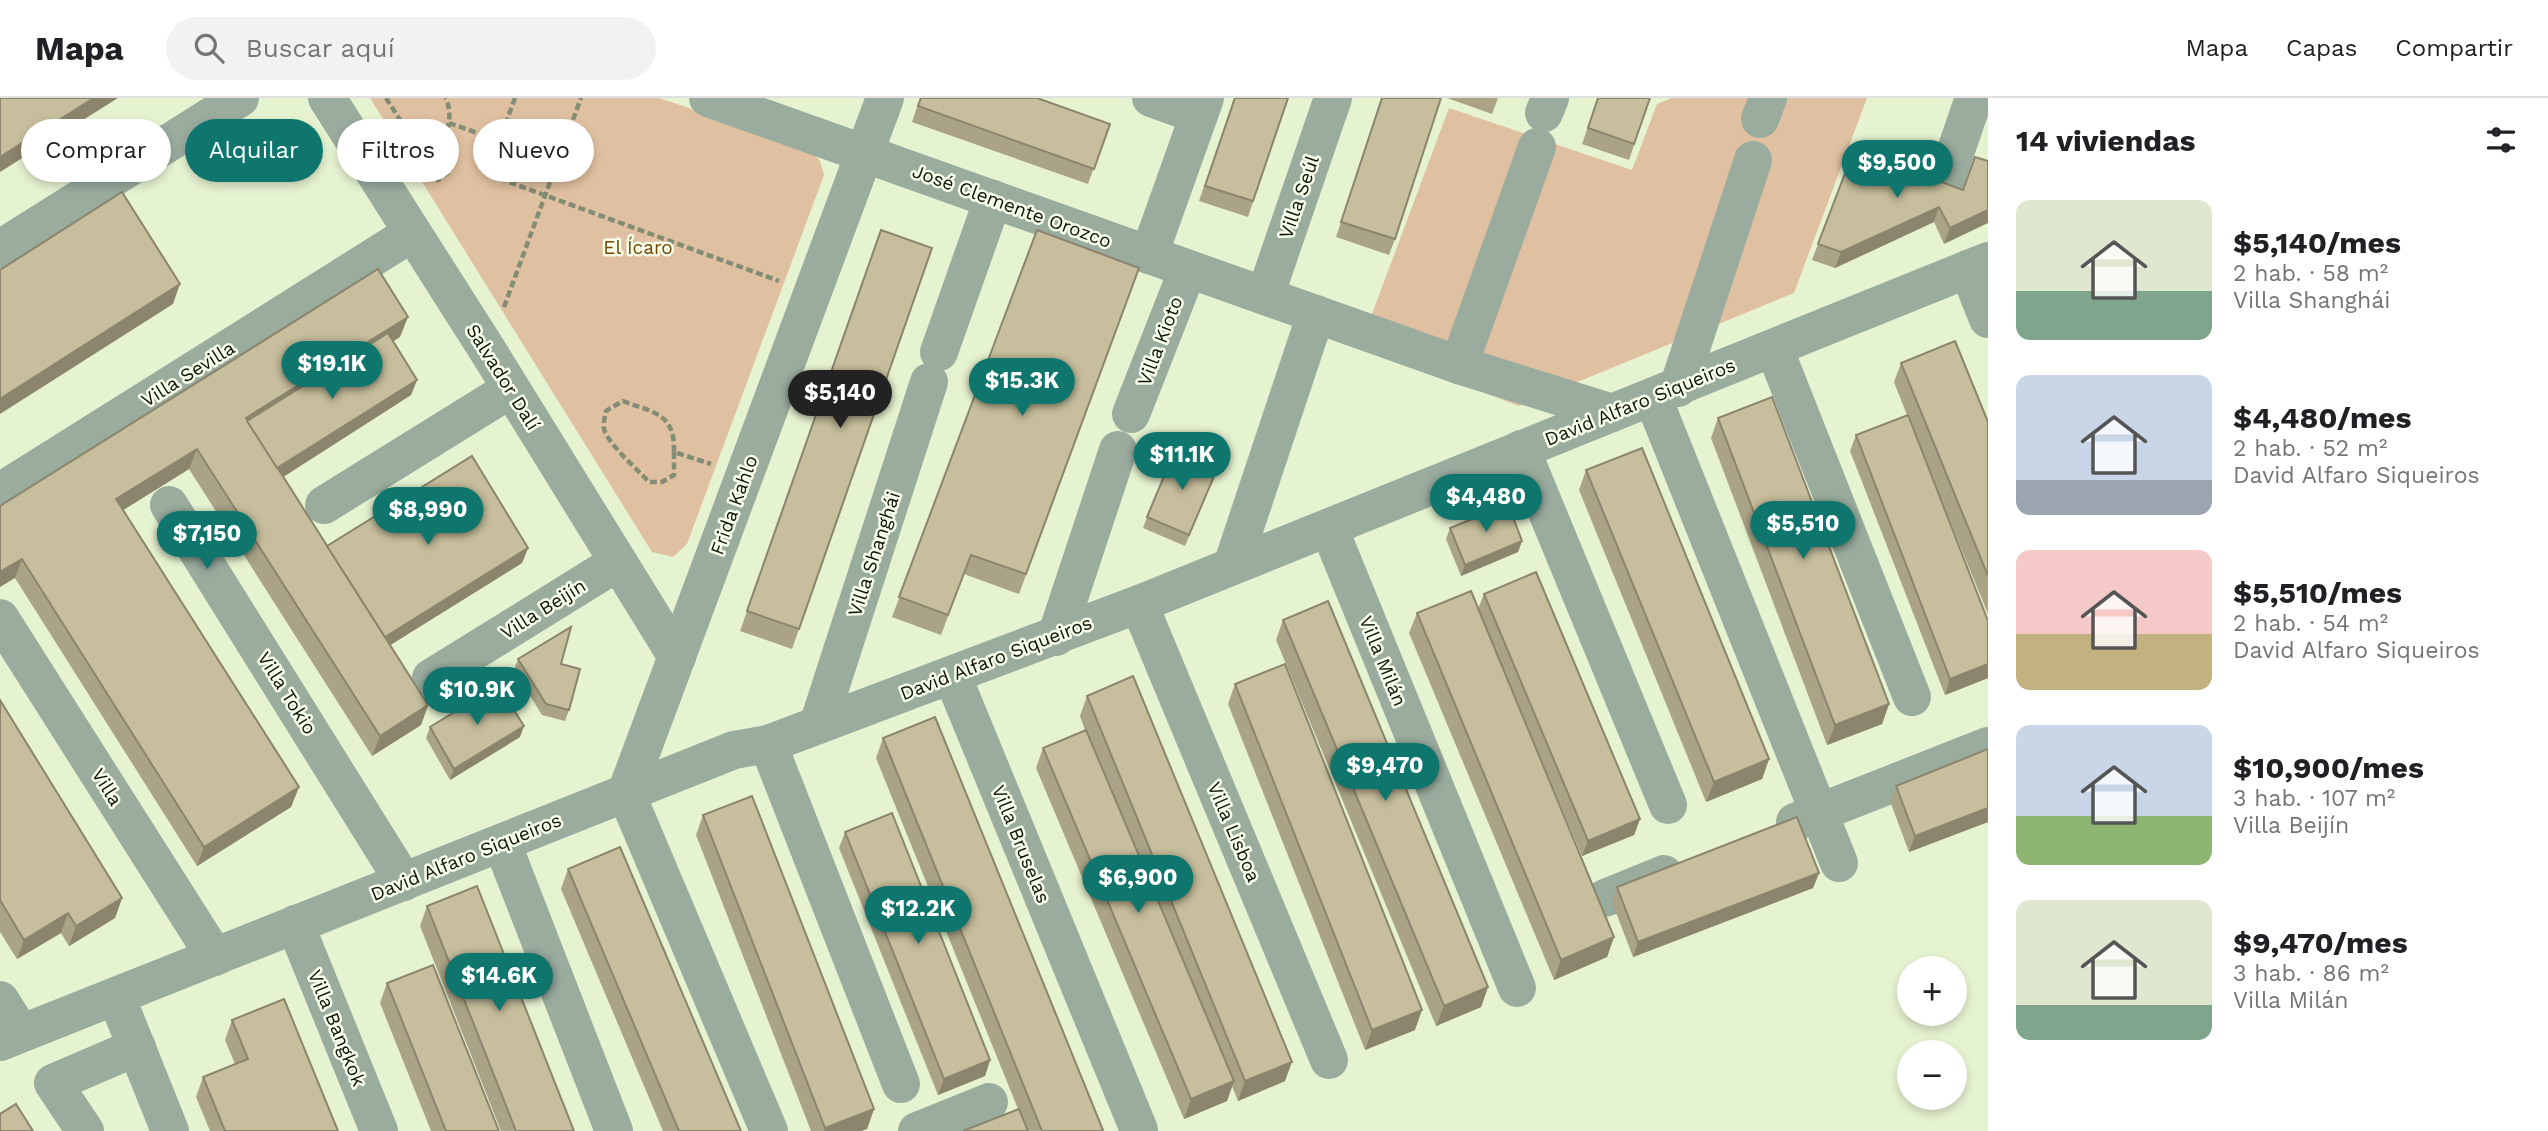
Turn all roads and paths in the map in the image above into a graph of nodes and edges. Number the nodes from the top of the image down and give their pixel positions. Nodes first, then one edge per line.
1 (240, 98) edge
2 (327, 98) edge
3 (386, 98) edge
4 (445, 98) edge
5 (515, 98) edge
6 (581, 98) edge
7 (708, 98) edge
8 (885, 98) edge
9 (1151, 98) edge
10 (1333, 98) edge
11 (1974, 98) edge
12 (1202, 107) edge
13 (399, 119) edge
14 (449, 119) edge
15 (507, 119) edge
16 (1544, 119) edge
17 (864, 153) junction
18 (1753, 160) dead end
19 (509, 182) edge
20 (1945, 182) edge
21 (545, 195) junction
22 (992, 199) junction
23 (412, 233) junction
24 (0, 249) edge
25 (1149, 255) junction
26 (1978, 265) edge
27 (1188, 269) junction
28 (813, 293) junction
29 (1265, 296) junction
30 (1316, 314) junction
31 (1988, 319) edge
32 (1774, 348) junction
33 (488, 352) junction
34 (1458, 365) junction
35 (511, 390) junction
36 (1665, 393) junction
37 (1612, 413) junction
38 (1131, 414) dead end
39 (1521, 449) junction
40 (1118, 450) dead end
41 (674, 452) junction
42 (744, 475) junction
43 (0, 492) edge
44 (169, 505) dead end
45 (324, 505) dead end
46 (1329, 528) junction
47 (618, 562) junction
48 (1232, 566) junction
49 (1139, 604) junction
50 (0, 618) edge
51 (1056, 637) junction
52 (677, 657) junction
53 (952, 676) junction
54 (431, 678) dead end
55 (1912, 697) dead end
56 (818, 725) junction
57 (768, 744) junction
58 (1988, 746) edge
59 (626, 793) junction
60 (1668, 805) dead end
61 (1818, 813) junction
62 (1768, 833) edge
63 (502, 843) junction
64 (1693, 863) edge
65 (1839, 863) dead end
66 (404, 882) junction
67 (1605, 898) dead end
68 (295, 924) junction
69 (215, 957) junction
70 (1517, 988) dead end
71 (116, 996) junction
72 (0, 1000) edge
73 (11, 1038) edge
74 (137, 1047) junction
75 (1329, 1060) dead end
76 (901, 1084) dead end
77 (989, 1102) dead end
78 (1139, 1130) edge
79 (85, 1131) edge
80 (170, 1131) edge
81 (379, 1131) edge
82 (614, 1131) edge
83 (769, 1131) edge
84 (917, 1131) edge

1 - 24 street
2 - 23 street, Salvador Dalí
3 - 13 path
4 - 14 path
5 - 15 path
6 - 21 path
7 - 17 street, José Clemente Orozco
8 - 17 street, Frida Kahlo
9 - 12 street
10 - 29 street, Villa Seúl
11 - 20 street
12 - 25 street
16 - 34 street
17 - 22 street, José Clemente Orozco
17 - 28 street, Frida Kahlo
18 - 36 street
19 - 21 path
21 - 28 path
21 - 33 path
22 - 25 street, José Clemente Orozco
22 - 56 street, Villa Shanghái
23 - 33 street, Salvador Dalí
23 - 43 street, Villa Sevilla
25 - 27 street, José Clemente Orozco
26 - 31 street
26 - 32 street, David Alfaro Siqueiros
27 - 29 street, José Clemente Orozco
27 - 38 street, Villa Kioto
28 - 42 street, Frida Kahlo
29 - 30 street, José Clemente Orozco
30 - 34 street, José Clemente Orozco
30 - 48 street
32 - 36 street, David Alfaro Siqueiros
32 - 55 street
33 - 35 street, Salvador Dalí
34 - 37 street, José Clemente Orozco
35 - 45 street
35 - 47 street, Salvador Dalí
36 - 37 street, David Alfaro Siqueiros
36 - 61 street
37 - 39 street, David Alfaro Siqueiros
39 - 46 street, David Alfaro Siqueiros
39 - 60 street
40 - 51 street
41 - 41 path
41 - 42 path
42 - 52 street, Frida Kahlo
44 - 66 street, Villa Tokio
46 - 48 street, David Alfaro Siqueiros
46 - 70 street, Villa Milán
47 - 52 street, Salvador Dalí
47 - 54 street, Villa Beijín
48 - 49 street, David Alfaro Siqueiros
49 - 51 street, David Alfaro Siqueiros
49 - 75 street, Villa Lisboa
50 - 69 street, Villa
51 - 53 street, David Alfaro Siqueiros
52 - 59 street, Frida Kahlo
53 - 56 street, David Alfaro Siqueiros
53 - 78 street, Villa Bruselas
56 - 57 street, David Alfaro Siqueiros
57 - 59 street, David Alfaro Siqueiros
57 - 76 street
58 - 61 street
59 - 63 street, David Alfaro Siqueiros
59 - 83 street
61 - 62 street
61 - 65 street
63 - 66 street, David Alfaro Siqueiros
63 - 82 street
64 - 67 street
66 - 68 street, David Alfaro Siqueiros
68 - 69 street, David Alfaro Siqueiros
68 - 81 street, Villa Bangkok
69 - 71 street, David Alfaro Siqueiros
71 - 73 street, David Alfaro Siqueiros
71 - 74 street
72 - 73 street
74 - 79 street
74 - 80 street
77 - 84 street

